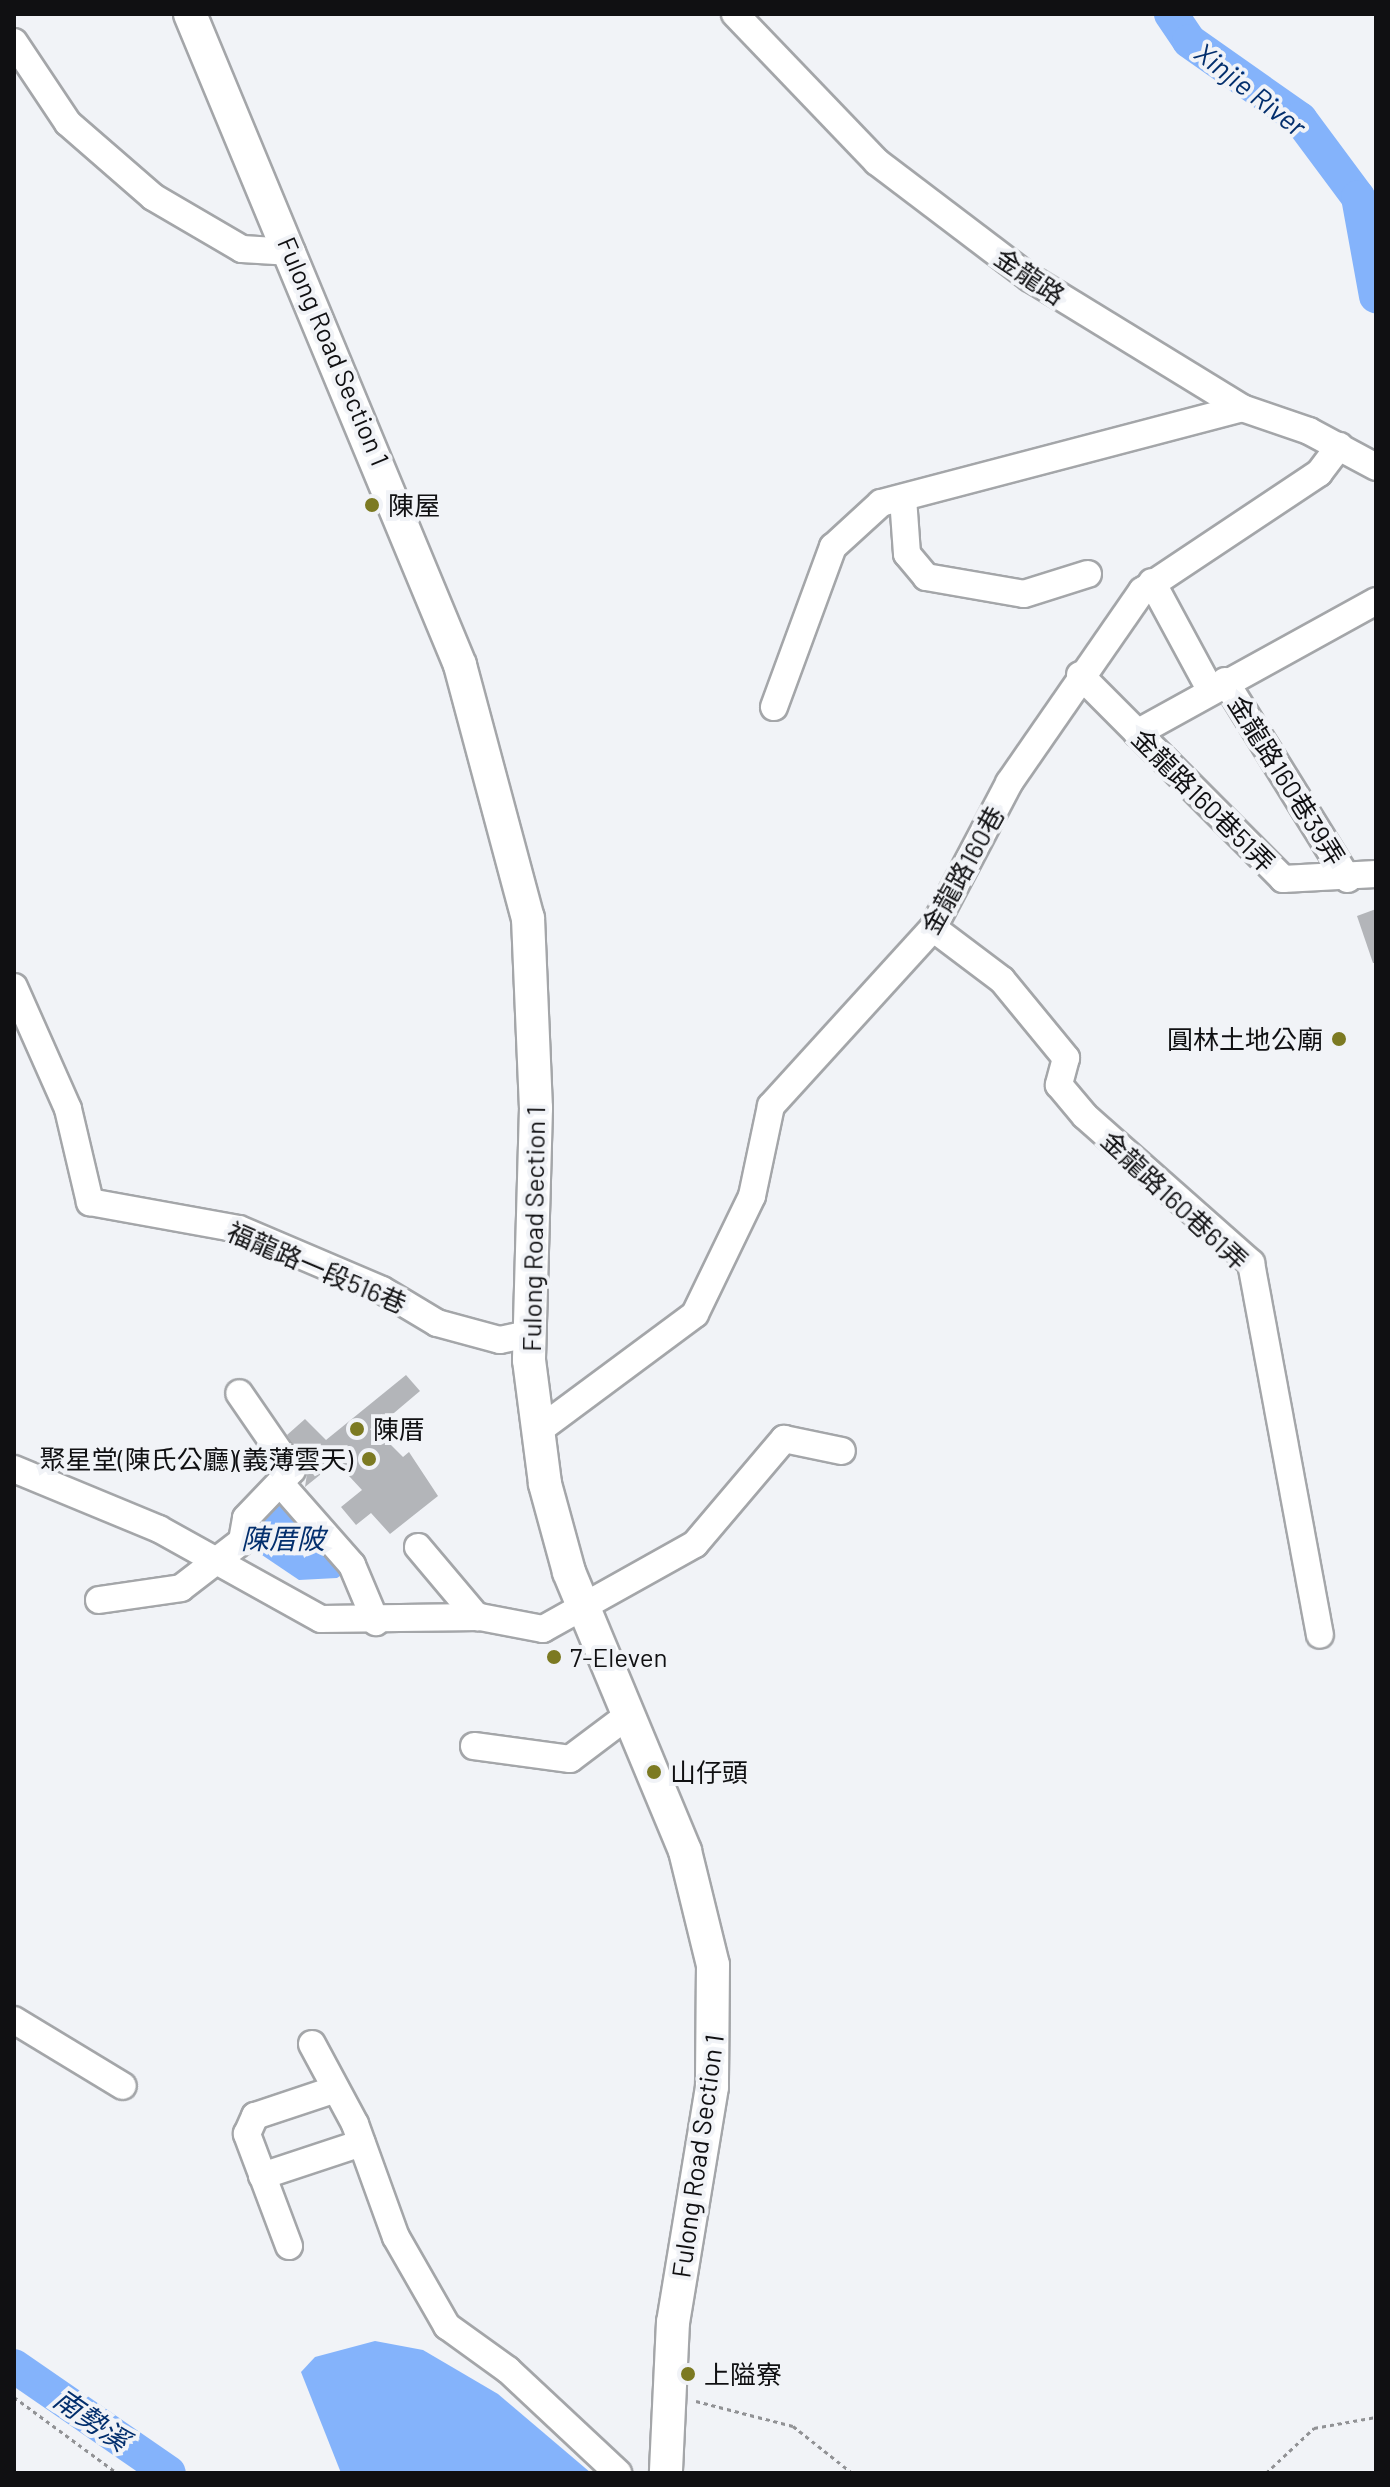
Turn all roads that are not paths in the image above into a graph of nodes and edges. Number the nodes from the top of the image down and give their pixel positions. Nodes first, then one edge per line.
1 (190, 14) edge
2 (735, 14) edge
3 (14, 42) edge
4 (292, 252) junction
5 (1242, 408) junction
6 (1339, 446) junction
7 (1376, 467) edge
8 (903, 498) junction
9 (1088, 574) dead end
10 (1152, 582) junction
11 (1376, 601) edge
12 (1080, 675) junction
13 (1218, 686) junction
14 (774, 707) dead end
15 (1137, 733) junction
16 (1376, 874) edge
17 (1348, 879) junction
18 (933, 928) junction
19 (14, 987) edge
20 (529, 1334) junction
21 (239, 1393) dead end
22 (539, 1430) junction
23 (842, 1451) dead end
24 (14, 1469) edge
25 (280, 1483) junction
26 (418, 1547) dead end
27 (219, 1560) junction
28 (99, 1600) dead end
29 (585, 1608) junction
30 (477, 1617) junction
31 (376, 1622) junction
32 (1320, 1635) dead end
33 (630, 1714) junction
34 (474, 1746) dead end
35 (14, 2020) edge
36 (312, 2044) dead end
37 (123, 2086) dead end
38 (336, 2089) junction
39 (362, 2143) junction
40 (262, 2176) junction
41 (289, 2246) dead end
42 (618, 2473) edge
43 (666, 2473) edge

1 - 4 main road, Fulong Road Section 1
2 - 5 street, 金龍路
3 - 4 street
4 - 20 main road, Fulong Road Section 1
5 - 6 street, 金龍路
5 - 8 street
6 - 7 street, 金龍路
6 - 10 street, 金龍路160巷
8 - 9 street
8 - 14 street
10 - 12 street, 金龍路160巷
10 - 13 street, 金龍路160巷39弄
11 - 13 street
12 - 15 street, 金龍路160巷51弄
12 - 18 street, 金龍路160巷
13 - 15 street
13 - 17 street, 金龍路160巷39弄
15 - 17 street, 金龍路160巷51弄
16 - 17 street, 金龍路160巷51弄
18 - 22 street, 金龍路160巷
18 - 32 street, 金龍路160巷61弄
19 - 20 street, 福龍路一段516巷
20 - 22 main road, Fulong Road Section 1
21 - 25 street
22 - 29 main road, Fulong Road Section 1
23 - 29 street
24 - 27 street
25 - 27 street
25 - 31 street
26 - 30 street
27 - 28 street
27 - 31 street
29 - 30 street
29 - 33 main road, Fulong Road Section 1
30 - 31 street
33 - 34 street
33 - 43 main road, Fulong Road Section 1
35 - 37 street
36 - 38 street
38 - 39 street
38 - 40 street
39 - 40 street
39 - 42 street
40 - 41 street

